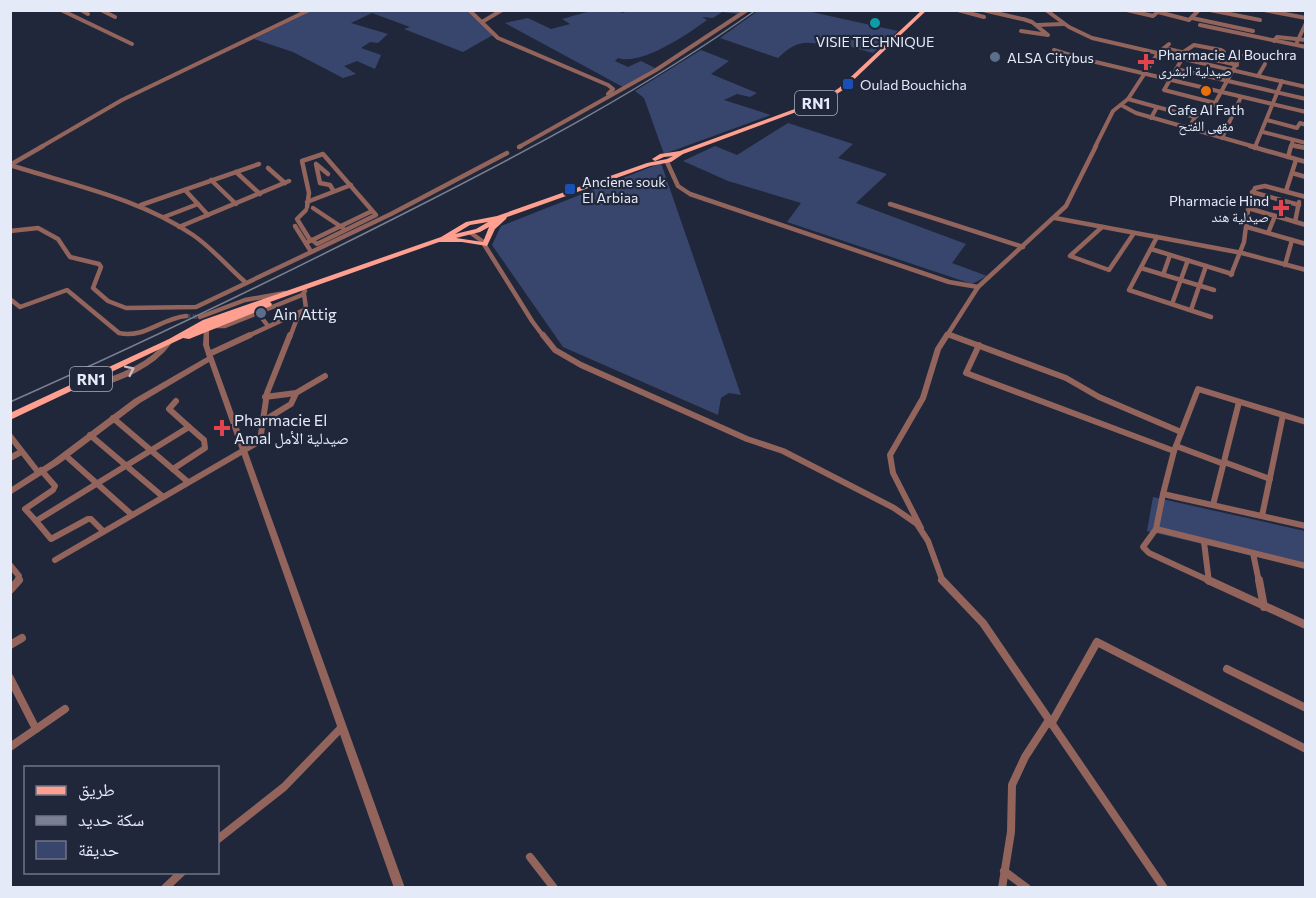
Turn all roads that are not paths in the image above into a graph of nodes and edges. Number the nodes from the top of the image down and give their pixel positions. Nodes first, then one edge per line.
1 (61, 10) edge
2 (81, 10) edge
3 (101, 10) edge
4 (309, 10) edge
5 (469, 10) edge
6 (502, 10) edge
7 (747, 10) edge
8 (925, 10) edge
9 (958, 10) edge
10 (983, 10) edge
11 (1046, 10) edge
12 (1179, 10) edge
13 (1210, 10) edge
14 (1264, 10) edge
15 (1274, 10) edge
16 (1129, 11) edge
17 (1159, 11) edge
18 (1190, 11) edge
19 (1198, 12) edge
20 (88, 14) dead end
21 (1174, 16) junction
22 (1305, 16) edge
23 (115, 17) dead end
24 (984, 17) dead end
25 (1192, 18) junction
26 (1260, 20) junction
27 (482, 22) junction
28 (1305, 23) edge
29 (1064, 24) junction
30 (1036, 25) junction
31 (1200, 25) dead end
32 (1021, 31) dead end
33 (1252, 33) junction
34 (1298, 39) junction
35 (1305, 40) edge
36 (1274, 41) junction
37 (132, 44) dead end
38 (1169, 44) dead end
39 (1295, 45) junction
40 (1304, 47) edge
41 (1164, 48) junction
42 (1054, 50) dead end
43 (1182, 52) junction
44 (1158, 53) junction
45 (1241, 55) dead end
46 (1182, 59) junction
47 (1219, 61) junction
48 (1264, 64) dead end
49 (1237, 65) junction
50 (1176, 69) junction
51 (1234, 70) junction
52 (1145, 74) junction
53 (1258, 76) junction
54 (1170, 79) junction
55 (1228, 81) junction
56 (1282, 81) junction
57 (1305, 87) edge
58 (1222, 92) junction
59 (1277, 93) junction
60 (1241, 97) junction
61 (1128, 99) junction
62 (1305, 99) edge
63 (1215, 103) junction
64 (1274, 104) junction
65 (1121, 105) junction
66 (1157, 107) junction
67 (1304, 111) edge
68 (569, 117) dead end
69 (1151, 117) junction
70 (1195, 117) junction
71 (1267, 120) junction
72 (1303, 124) edge
73 (1189, 128) junction
74 (1263, 132) junction
75 (1222, 138) junction
76 (1293, 142) junction
77 (1305, 143) edge
78 (519, 147) dead end
79 (1255, 148) junction
80 (1305, 148) edge
81 (507, 153) dead end
82 (1288, 157) junction
83 (666, 159) junction
84 (1296, 160) junction
85 (1305, 162) edge
86 (259, 164) dead end
87 (10, 165) edge
88 (268, 168) dead end
89 (339, 171) junction
90 (236, 172) junction
91 (1292, 173) junction
92 (327, 174) junction
93 (319, 177) junction
94 (1305, 177) edge
95 (211, 180) junction
96 (351, 185) junction
97 (184, 190) junction
98 (333, 190) junction
99 (1286, 191) junction
100 (1252, 192) junction
101 (260, 194) junction
102 (1303, 196) edge
103 (198, 204) junction
104 (236, 204) junction
105 (890, 204) dead end
106 (141, 205) junction
107 (1299, 205) junction
108 (306, 206) junction
109 (1248, 208) junction
110 (372, 210) junction
111 (509, 214) junction
112 (208, 215) junction
113 (1275, 216) junction
114 (164, 217) junction
115 (1055, 218) junction
116 (1295, 222) junction
117 (1305, 225) edge
118 (295, 226) dead end
119 (340, 226) junction
120 (1102, 226) junction
121 (179, 227) junction
122 (480, 227) junction
123 (1247, 227) junction
124 (346, 230) junction
125 (10, 231) edge
126 (468, 231) junction
127 (1134, 233) junction
128 (1268, 233) junction
129 (1157, 237) junction
130 (1292, 240) junction
131 (309, 241) junction
132 (434, 241) junction
133 (483, 243) junction
134 (1305, 244) edge
135 (1023, 246) junction
136 (1151, 249) junction
137 (310, 250) dead end
138 (1242, 253) junction
139 (1170, 255) junction
140 (1188, 261) junction
141 (1285, 265) junction
142 (1206, 266) junction
143 (1141, 268) junction
144 (1305, 269) edge
145 (1162, 274) junction
146 (1180, 280) junction
147 (244, 281) dead end
148 (1199, 286) junction
149 (978, 287) junction
150 (1214, 290) dead end
151 (305, 291) junction
152 (287, 294) junction
153 (10, 299) edge
154 (1172, 304) junction
155 (250, 307) junction
156 (305, 309) junction
157 (1191, 310) junction
158 (186, 315) tunnel mouth
159 (1211, 317) dead end
160 (202, 325) junction
161 (268, 326) junction
162 (194, 334) junction
163 (948, 334) junction
164 (170, 342) junction
165 (979, 345) junction
166 (209, 352) junction
167 (325, 376) dead end
168 (296, 393) junction
169 (265, 397) junction
170 (176, 401) dead end
171 (1239, 402) junction
172 (1283, 415) junction
173 (10, 417) edge
174 (113, 418) junction
175 (263, 421) junction
176 (1305, 422) edge
177 (189, 427) junction
178 (1181, 432) junction
179 (90, 435) junction
180 (10, 436) edge
181 (1175, 448) junction
182 (152, 450) junction
183 (21, 452) junction
184 (243, 452) junction
185 (65, 455) junction
186 (10, 458) edge
187 (1224, 463) junction
188 (127, 466) junction
189 (173, 469) junction
190 (39, 471) junction
191 (1270, 479) junction
192 (188, 482) junction
193 (98, 484) junction
194 (10, 492) edge
195 (1163, 494) junction
196 (162, 496) junction
197 (1213, 505) junction
198 (131, 514) junction
199 (1262, 516) junction
200 (36, 521) junction
201 (1305, 526) edge
202 (921, 528) junction
203 (1155, 529) junction
204 (103, 531) junction
205 (1204, 542) junction
206 (1253, 553) junction
207 (55, 560) dead end
208 (10, 565) edge
209 (1305, 566) edge
210 (1305, 574) edge
211 (1209, 582) junction
212 (10, 590) edge
213 (1264, 607) junction
214 (1305, 625) edge
215 (22, 638) dead end
216 (10, 645) edge
217 (1227, 669) dead end
218 (10, 678) edge
219 (1305, 708) edge
220 (65, 709) dead end
221 (1050, 722) junction
222 (342, 727) junction
223 (36, 729) junction
224 (10, 747) edge
225 (1305, 749) edge
226 (219, 838) edge
227 (530, 857) dead end
228 (1004, 872) junction
229 (181, 874) edge
230 (165, 888) edge
231 (400, 888) edge
232 (554, 888) edge
233 (1002, 888) edge
234 (1027, 888) edge
235 (1164, 888) edge

1 - 37 street
2 - 20 street
3 - 23 street
4 - 87 street
5 - 27 street
6 - 27 street
7 - 78 street
8 - 83 main road, RN1
9 - 24 street
10 - 30 street
11 - 29 street
12 - 21 street
13 - 26 street
14 - 22 street
14 - 26 street
15 - 22 street
16 - 17 street
17 - 21 street
18 - 19 street
19 - 25 street
21 - 25 street
25 - 33 street
26 - 33 street
27 - 68 street
28 - 34 street
29 - 30 street
29 - 44 street
30 - 32 street
31 - 33 street
33 - 36 street
34 - 35 street
34 - 36 street
34 - 39 street
35 - 40 street
36 - 39 street
38 - 41 street
39 - 40 street
41 - 43 street
41 - 44 street
42 - 52 street
43 - 47 street
43 - 47 street
44 - 46 street
44 - 52 street
45 - 49 street
46 - 50 street
46 - 51 street
47 - 49 street
48 - 53 street
49 - 51 street
50 - 54 street
50 - 55 street
51 - 53 street
51 - 55 street
52 - 54 street
52 - 61 street
53 - 56 street
54 - 58 street
54 - 63 street
55 - 58 street
55 - 59 street
56 - 57 street
56 - 59 street
58 - 60 street
58 - 63 street
59 - 62 street
59 - 64 street
60 - 64 street
60 - 75 street
61 - 65 street
61 - 66 street
63 - 70 street
64 - 67 street
64 - 71 street
65 - 69 street
65 - 115 street
66 - 69 street
66 - 70 street
67 - 72 street
69 - 73 street
70 - 73 street
71 - 72 street
71 - 74 street
73 - 75 street
74 - 76 street
74 - 79 street
75 - 79 street
76 - 77 street
76 - 80 street
76 - 82 street
79 - 82 street
81 - 125 street
82 - 84 street
83 - 111 main road, RN1
83 - 149 street
84 - 85 street
84 - 91 street
86 - 90 street
87 - 106 street
88 - 101 street
89 - 92 street
89 - 96 street
89 - 108 street
90 - 95 street
90 - 101 street
91 - 94 street
91 - 99 street
92 - 93 street
92 - 93 street
93 - 98 street
95 - 97 street
95 - 104 street
96 - 98 street
96 - 110 street
97 - 103 street
97 - 106 street
98 - 108 street
99 - 100 street
99 - 102 street
100 - 107 street
100 - 109 street
101 - 104 street
102 - 107 street
103 - 112 street
103 - 114 street
104 - 112 street
105 - 135 street
106 - 114 street
107 - 116 street
108 - 119 street
108 - 131 street
109 - 113 street
109 - 123 street
110 - 119 street
110 - 124 street
111 - 122 main road, RN1
111 - 133 main road
112 - 121 street
113 - 116 street
113 - 128 street
114 - 121 street
115 - 120 street
115 - 135 street
116 - 117 street
118 - 131 street
119 - 124 street
119 - 131 street
120 - 127 street
120 - 127 street
121 - 147 street
122 - 126 main road
122 - 133 street
123 - 128 street
123 - 138 street
124 - 131 street
126 - 132 main road, RN1
126 - 133 street
127 - 129 street
128 - 130 street
129 - 136 street
129 - 138 street
130 - 134 street
130 - 141 street
131 - 137 street
132 - 133 main road
132 - 151 main road, RN1
133 - 202 street
135 - 149 street
136 - 139 street
136 - 143 street
138 - 141 street
138 - 142 street
139 - 140 street
139 - 145 street
140 - 142 street
140 - 146 street
141 - 144 street
142 - 148 street
143 - 145 street
143 - 154 street
145 - 146 street
146 - 148 street
146 - 154 street
148 - 150 street
148 - 157 street
149 - 163 street
151 - 152 main road, RN1
151 - 155 street
151 - 156 street
152 - 155 main road, RN1
152 - 155 street
153 - 158 street
154 - 157 street
155 - 160 main road, RN1
155 - 160 main road, RN1
155 - 161 street
156 - 161 street
156 - 169 street
157 - 159 street
160 - 162 main road, RN1
160 - 164 main road, RN1
160 - 166 street
161 - 166 street
162 - 164 main road, RN1
162 - 166 street
163 - 165 street
163 - 202 street
164 - 173 main road, RN1
165 - 178 street
165 - 181 street
166 - 174 street
166 - 184 street
167 - 168 street
168 - 169 street
168 - 175 street
169 - 175 street
170 - 177 street
171 - 172 street
171 - 178 street
171 - 187 street
172 - 176 street
172 - 191 street
174 - 179 street
174 - 182 street
175 - 184 street
177 - 182 street
177 - 189 street
178 - 181 street
179 - 185 street
179 - 188 street
180 - 183 street
181 - 187 street
181 - 195 street
182 - 188 street
182 - 189 street
183 - 186 street
183 - 190 street
184 - 192 street
184 - 222 street
185 - 190 street
185 - 193 street
187 - 191 street
187 - 197 street
188 - 193 street
188 - 196 street
189 - 192 street
190 - 194 street
190 - 200 street
191 - 199 street
192 - 196 street
193 - 198 street
193 - 200 street
195 - 197 street
195 - 203 street
196 - 198 street
197 - 199 street
198 - 204 street
199 - 201 street
200 - 204 street
202 - 221 street
203 - 205 street
203 - 211 street
204 - 207 street
205 - 206 street
205 - 211 street
206 - 209 street
206 - 213 street
208 - 212 street
209 - 210 street
211 - 213 street
213 - 214 street
215 - 216 street
217 - 219 street
218 - 223 street
220 - 223 street
221 - 225 street
221 - 228 street
221 - 235 street
222 - 226 street
222 - 231 street
223 - 224 street
227 - 232 street
228 - 233 street
228 - 234 street
229 - 230 street

